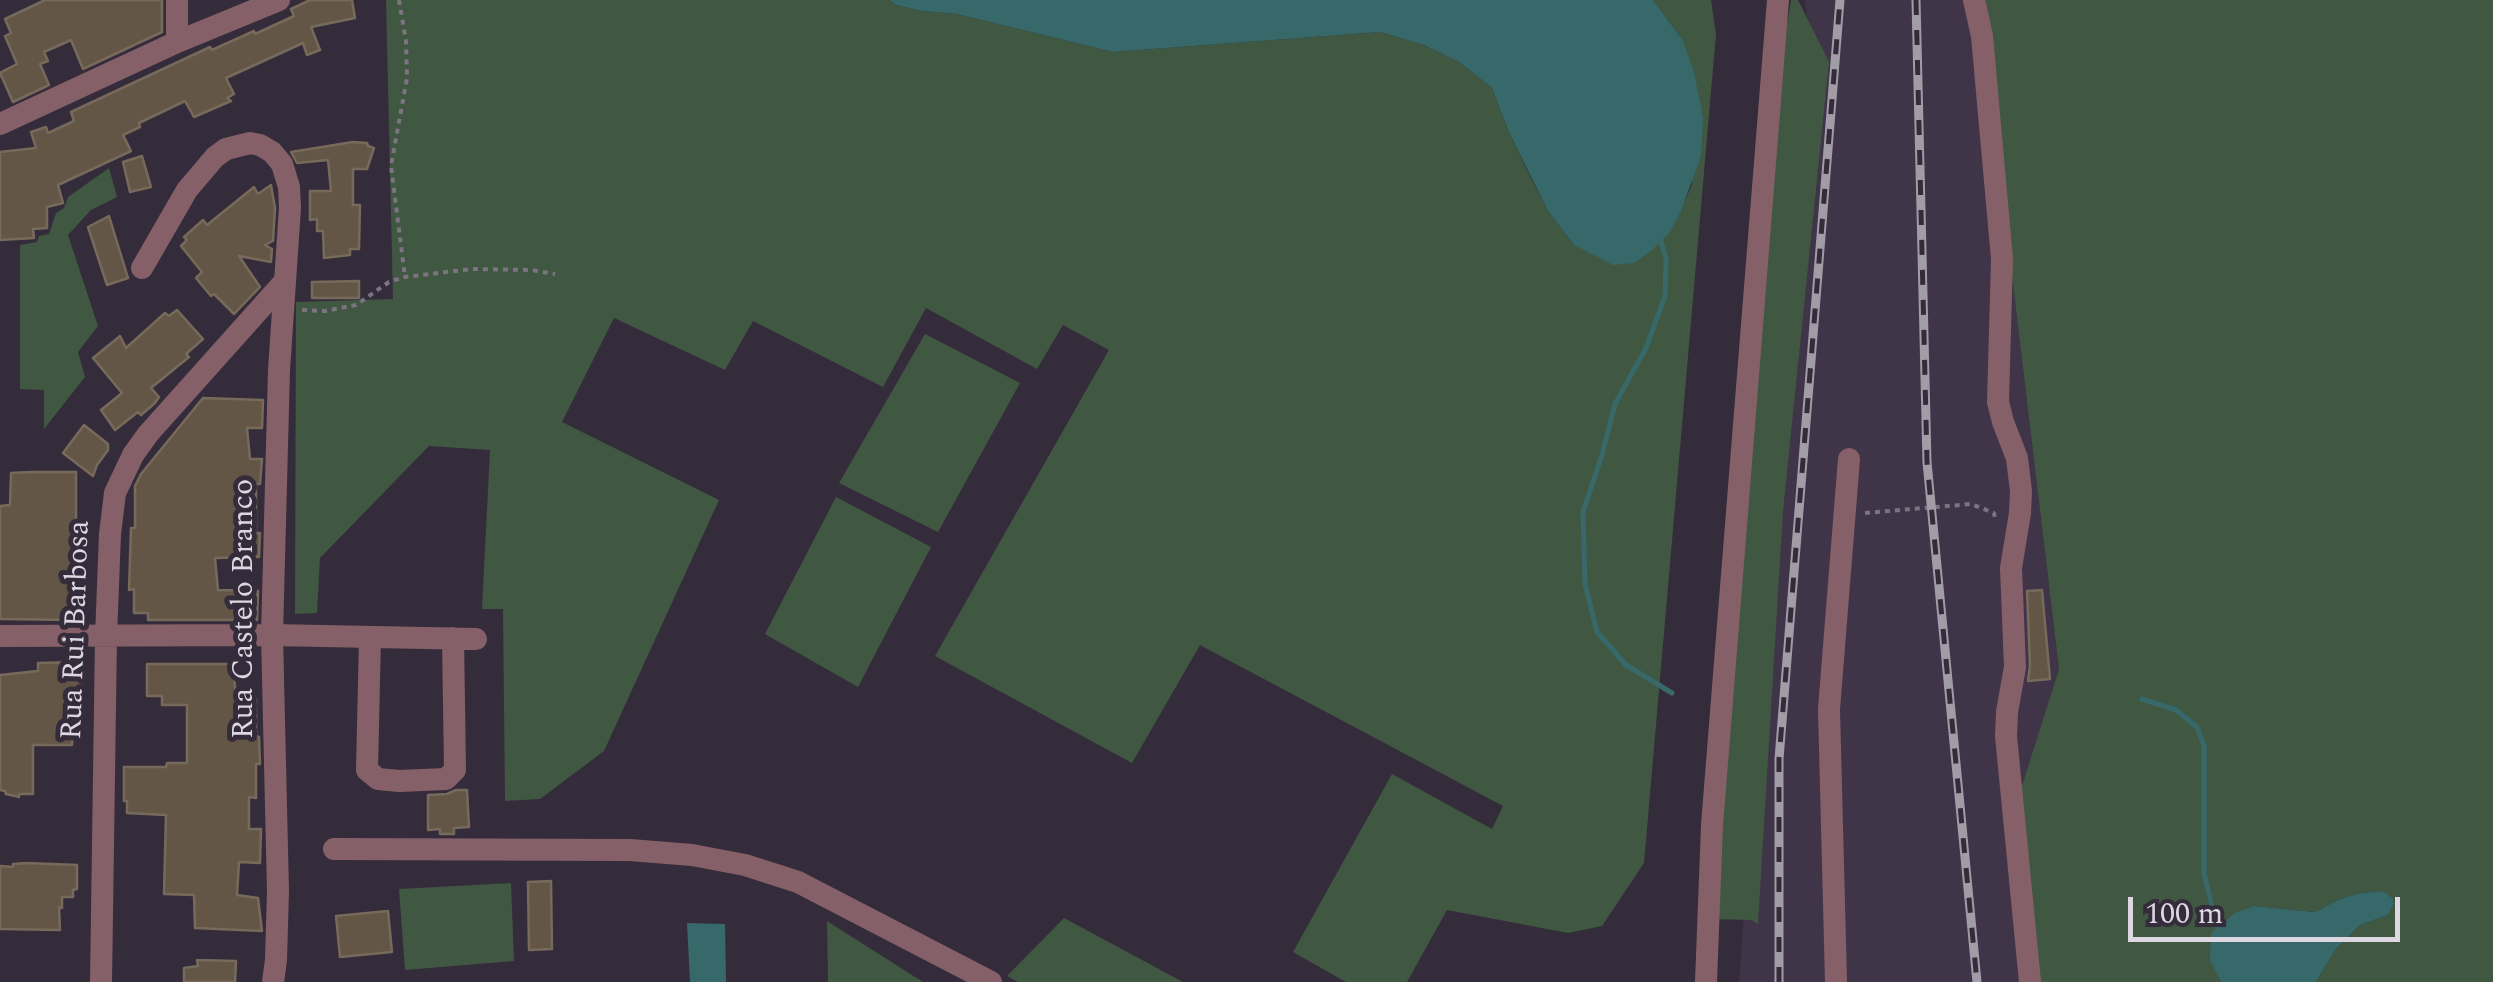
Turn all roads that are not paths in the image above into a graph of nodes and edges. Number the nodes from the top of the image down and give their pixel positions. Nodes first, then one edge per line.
1 (177, 0) edge
2 (279, 0) edge
3 (1778, 0) edge
4 (1974, 0) edge
5 (177, 42) junction
6 (0, 124) edge
7 (142, 268) dead end
8 (284, 282) junction
9 (1849, 459) dead end
10 (272, 635) junction
11 (0, 636) edge
12 (106, 637) junction
13 (370, 637) junction
14 (334, 850) dead end
15 (101, 982) edge
16 (273, 982) edge
17 (991, 982) edge
18 (1706, 982) edge
19 (1836, 982) edge
20 (2030, 982) edge

1 - 5 street
2 - 5 street
3 - 18 street
4 - 20 street
5 - 6 street
7 - 8 street, Rua Castelo Branco
8 - 10 street, Rua Castelo Branco
8 - 12 street, Rua Rui Barbosa
9 - 19 street
10 - 12 street
10 - 13 street
10 - 16 street, Rua Castelo Branco
11 - 12 street
12 - 15 street, Rua Rui Barbosa
13 - 13 street
14 - 17 street

